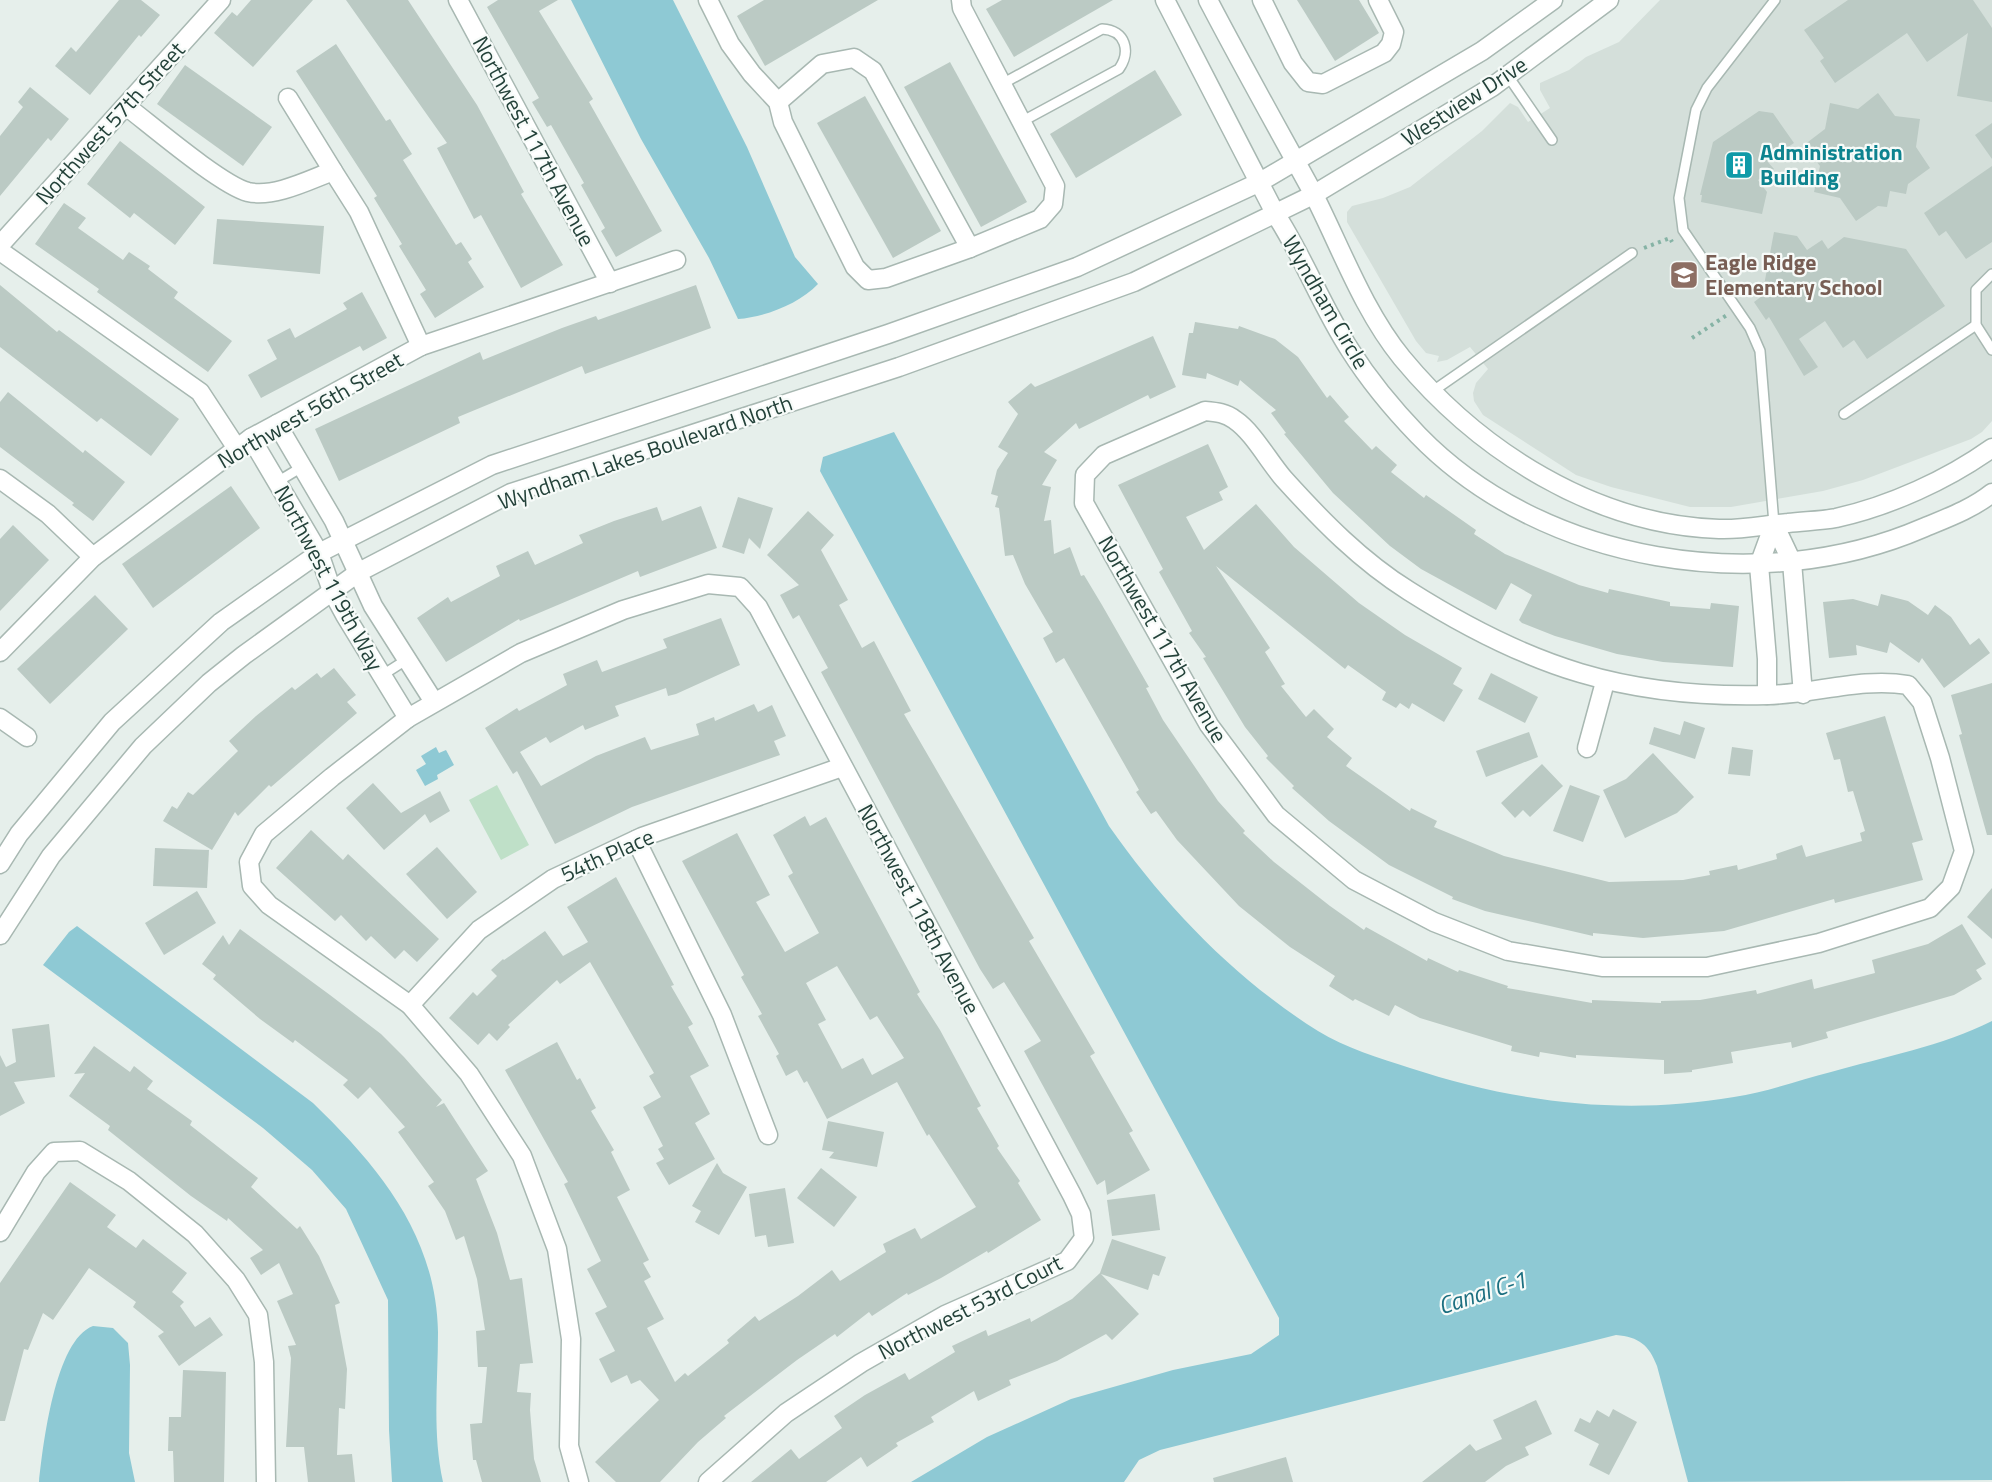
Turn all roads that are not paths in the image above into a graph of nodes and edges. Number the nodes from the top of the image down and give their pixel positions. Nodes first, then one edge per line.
1 (221, 0) edge
2 (458, 0) edge
3 (961, 0) edge
4 (1165, 0) edge
5 (1208, 0) edge
6 (1262, 0) edge
7 (1378, 0) edge
8 (1552, 0) edge
9 (1609, 0) edge
10 (1775, 0) edge
11 (715, 2) edge
12 (1508, 76) junction
13 (1002, 84) junction
14 (288, 98) dead end
15 (778, 102) junction
16 (126, 106) junction
17 (1021, 122) junction
18 (1552, 140) dead end
19 (1294, 162) junction
20 (333, 171) junction
21 (1260, 182) junction
22 (1313, 195) junction
23 (1276, 215) junction
24 (0, 245) edge
25 (970, 248) junction
26 (0, 251) edge
27 (1632, 253) road end
28 (676, 260) dead end
29 (1992, 274) edge
30 (610, 283) junction
31 (1976, 325) junction
32 (421, 346) junction
33 (1992, 350) edge
34 (1433, 391) junction
35 (1844, 414) dead end
36 (277, 424) junction
37 (244, 443) junction
38 (1992, 448) edge
39 (302, 467) junction
40 (0, 479) edge
41 (277, 482) junction
42 (1992, 493) edge
43 (1774, 525) junction
44 (343, 541) junction
45 (319, 553) junction
46 (93, 557) junction
47 (1792, 562) junction
48 (1759, 565) junction
49 (359, 572) junction
50 (332, 591) junction
51 (0, 652) edge
52 (1800, 657) junction
53 (1767, 659) junction
54 (406, 660) junction
55 (381, 676) junction
56 (1605, 682) junction
57 (1803, 694) junction
58 (1767, 695) junction
59 (434, 702) junction
60 (0, 718) edge
61 (408, 718) junction
62 (27, 737) dead end
63 (1587, 748) dead end
64 (842, 767) junction
65 (636, 840) junction
66 (0, 864) edge
67 (0, 934) edge
68 (410, 1005) junction
69 (768, 1135) dead end
70 (0, 1232) edge
71 (1084, 1238) joint
72 (266, 1482) edge
73 (579, 1482) edge
74 (708, 1482) edge

1 - 16 street, Northwest 57th Street
2 - 30 street, Northwest 117th Avenue
3 - 13 street
4 - 21 street, Wyndham Circle
5 - 19 street, Wyndham Circle
6 - 7 street
8 - 19 street, Westview Drive
9 - 12 street, Westview Drive
10 - 43 lane
11 - 15 street
12 - 18 lane
12 - 22 street, Westview Drive
13 - 17 street
13 - 17 lane
14 - 20 street
15 - 25 street
15 - 25 street
16 - 20 street
16 - 24 street, Northwest 57th Street
17 - 25 street
19 - 21 street, Westview Drive
19 - 22 street, Wyndham Circle
20 - 32 street
21 - 23 street, Wyndham Circle
21 - 44 street, Wyndham Lakes Boulevard North
22 - 23 street, Wyndham Lakes Boulevard North
22 - 34 street, Wyndham Circle
23 - 48 street, Wyndham Circle
23 - 49 street, Wyndham Lakes Boulevard North
26 - 37 street, Northwest 119th Way
27 - 34 lane
28 - 30 street, Northwest 56th Street
29 - 31 lane
30 - 32 street, Northwest 56th Street
31 - 33 lane
31 - 35 lane
32 - 36 street, Northwest 56th Street
34 - 43 street, Wyndham Circle
36 - 37 street, Northwest 56th Street
36 - 39 street, Northwest 119th Way
37 - 41 street, Northwest 119th Way
37 - 46 street, Northwest 56th Street
38 - 43 street, Wyndham Circle
39 - 41 lane
39 - 44 street, Northwest 119th Way
40 - 46 street
41 - 45 street, Northwest 119th Way
42 - 47 street, Wyndham Circle
43 - 47 street
43 - 48 street
44 - 45 street, Wyndham Lakes Boulevard North
44 - 49 street, Northwest 119th Way
45 - 50 street, Northwest 119th Way
45 - 66 street, Wyndham Lakes Boulevard North
46 - 51 street, Northwest 56th Street
47 - 48 street, Wyndham Circle
47 - 52 street
48 - 53 street
49 - 50 street, Wyndham Lakes Boulevard North
49 - 54 street, Northwest 119th Way
50 - 55 street, Northwest 119th Way
50 - 67 street, Wyndham Lakes Boulevard North
52 - 53 street
52 - 57 street
53 - 58 street
54 - 55 lane
54 - 59 street, Northwest 119th Way
55 - 61 street, Northwest 119th Way
56 - 57 street, Northwest 117th Avenue
56 - 58 street
56 - 63 street
57 - 58 street
59 - 61 street
59 - 64 street, Northwest 118th Avenue
60 - 62 street
61 - 68 street
64 - 65 street, 54th Place
64 - 71 street, Northwest 118th Avenue
65 - 68 street, 54th Place
65 - 69 street
68 - 73 street
70 - 72 street
71 - 74 street, Northwest 53rd Court

